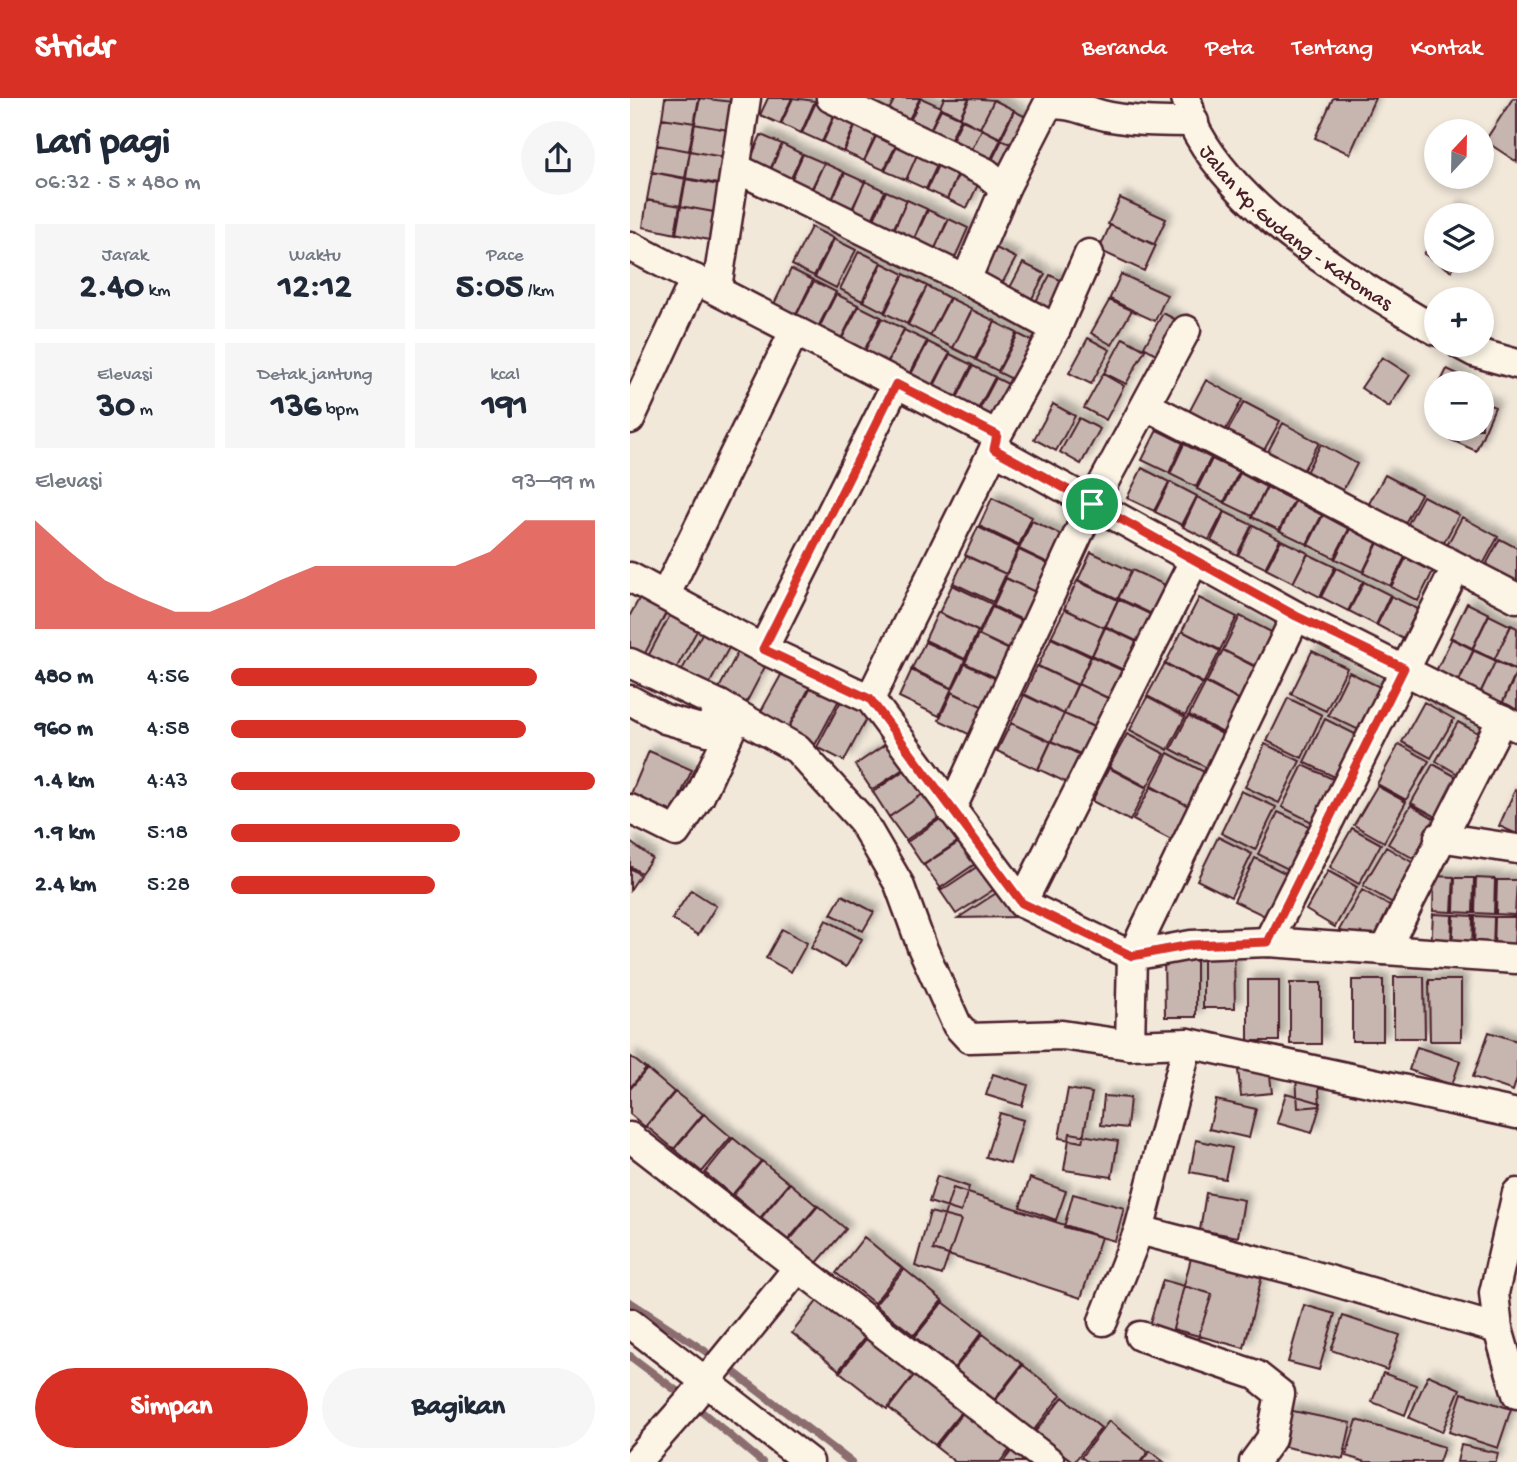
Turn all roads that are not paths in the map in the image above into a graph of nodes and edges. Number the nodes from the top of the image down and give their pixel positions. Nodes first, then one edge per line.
1 (746, 98) edge
2 (831, 98) edge
3 (1190, 110) edge
4 (736, 167) junction
5 (1005, 188) junction
6 (630, 246) edge
7 (1089, 254) dead end
8 (966, 280) junction
9 (706, 284) junction
10 (1424, 323) edge
11 (1056, 329) junction
12 (795, 330) junction
13 (1186, 330) dead end
14 (1492, 357) edge
15 (1517, 364) edge
16 (896, 384) junction
17 (1147, 405) junction
18 (630, 419) edge
19 (995, 442) junction
20 (1092, 504) junction
21 (1195, 561) junction
22 (1456, 568) junction
23 (630, 577) edge
24 (666, 594) junction
25 (1517, 598) edge
26 (1296, 616) junction
27 (763, 649) junction
28 (630, 663) edge
29 (1404, 668) junction
30 (870, 699) junction
31 (630, 700) edge
32 (728, 710) junction
33 (1509, 723) edge
34 (630, 809) edge
35 (951, 810) junction
36 (1439, 837) junction
37 (1517, 849) edge
38 (1022, 903) junction
39 (1268, 942) junction
40 (1385, 950) junction
41 (1132, 956) junction
42 (1516, 959) edge
43 (1188, 1043) junction
44 (1130, 1045) junction
45 (1517, 1114) edge
46 (630, 1137) edge
47 (1517, 1193) edge
48 (1139, 1230) junction
49 (798, 1268) junction
50 (1103, 1321) dead end
51 (630, 1323) edge
52 (1497, 1329) junction
53 (1140, 1336) dead end
54 (705, 1381) junction
55 (1517, 1394) edge
56 (636, 1462) edge
57 (809, 1462) edge
58 (1050, 1462) edge
59 (1254, 1462) edge

1 - 4 street
2 - 5 street
3 - 5 street
3 - 10 street, Jalan Kp.Gudang - Katomas
4 - 8 street
4 - 9 street
5 - 8 street
6 - 9 street
7 - 11 street
8 - 11 street
9 - 12 street
9 - 18 street
11 - 19 street
12 - 16 street
12 - 24 street
13 - 17 street
14 - 15 street
16 - 19 street
16 - 27 street
17 - 20 street
17 - 22 street
19 - 20 street
19 - 30 street
20 - 21 street
20 - 35 street
21 - 26 street
21 - 38 street
22 - 25 street
22 - 29 street
23 - 24 street
24 - 27 street
26 - 29 street
26 - 41 street
27 - 30 street
28 - 32 street
29 - 33 street
29 - 39 street
30 - 35 street
31 - 32 street
32 - 34 street
32 - 44 street
33 - 36 street
35 - 38 street
36 - 37 street
36 - 40 street
38 - 41 street
39 - 40 street
39 - 41 street
40 - 42 street
41 - 44 street
43 - 44 street
43 - 45 street
43 - 48 street
46 - 49 street
47 - 52 street
48 - 50 street
48 - 52 street
49 - 54 street
49 - 58 street
51 - 54 street
52 - 55 street
53 - 59 street
54 - 56 street
54 - 57 street

